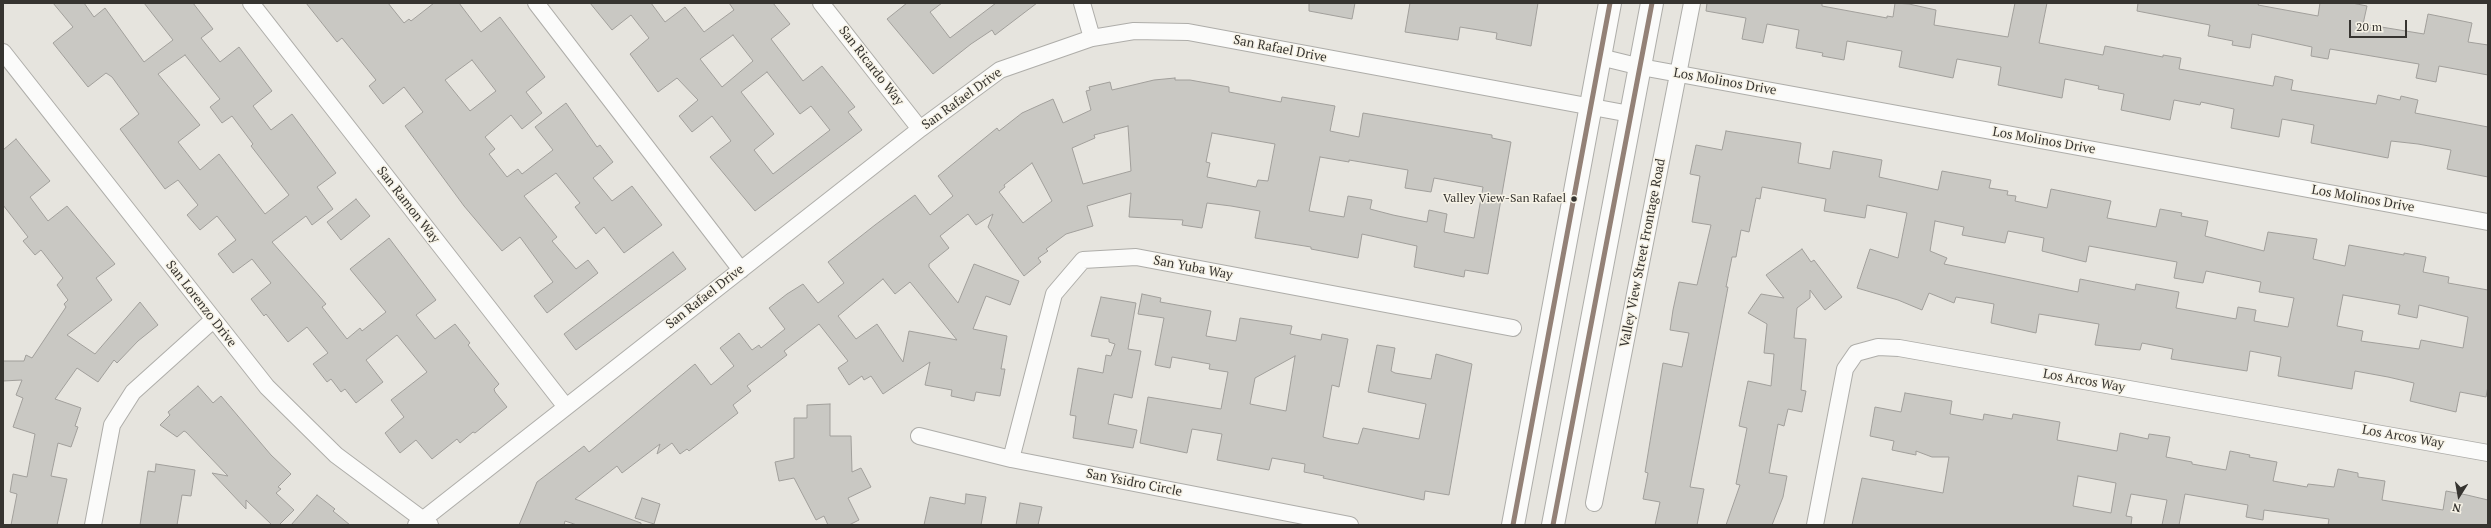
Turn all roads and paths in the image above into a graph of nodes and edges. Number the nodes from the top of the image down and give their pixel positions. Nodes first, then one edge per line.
1 (251, 3) edge
2 (536, 3) edge
3 (822, 3) edge
4 (1082, 3) edge
5 (1610, 3) edge
6 (1652, 3) edge
7 (1692, 3) edge
8 (1092, 38) junction
9 (3, 52) edge
10 (1600, 57) junction
11 (1641, 67) junction
12 (1679, 73) junction
13 (1593, 107) junction
14 (1630, 114) junction
15 (920, 129) junction
16 (2488, 222) edge
17 (741, 270) junction
18 (213, 320) junction
19 (1513, 328) dead end
20 (566, 407) junction
21 (919, 436) dead end
22 (2488, 453) edge
23 (1011, 459) junction
24 (1594, 503) dead end
25 (423, 524) edge
26 (93, 525) edge
27 (1350, 525) edge
28 (1513, 525) edge
29 (1554, 525) edge
30 (1816, 525) edge

1 - 20 street, San Ramon Way
2 - 17 street
3 - 15 street, San Ricardo Way
4 - 8 street
5 - 10 main road
6 - 11 main road
7 - 12 street, Valley View Street Frontage Road
8 - 13 street, San Rafael Drive
8 - 15 street, San Rafael Drive
9 - 18 street, San Lorenzo Drive
10 - 11 street, Los Molinos Drive
10 - 13 main road
11 - 12 street, Los Molinos Drive
11 - 14 main road
12 - 16 street, Los Molinos Drive
12 - 24 street, Valley View Street Frontage Road
13 - 14 street, San Rafael Drive
13 - 28 main road
14 - 29 main road
15 - 17 street, San Rafael Drive
17 - 20 street, San Rafael Drive
18 - 25 street, San Lorenzo Drive
18 - 26 street
19 - 23 street, San Yuba Way
20 - 25 street, San Rafael Drive
21 - 23 street, San Ysidro Circle
22 - 30 street, Los Arcos Way
23 - 27 street, San Ysidro Circle

